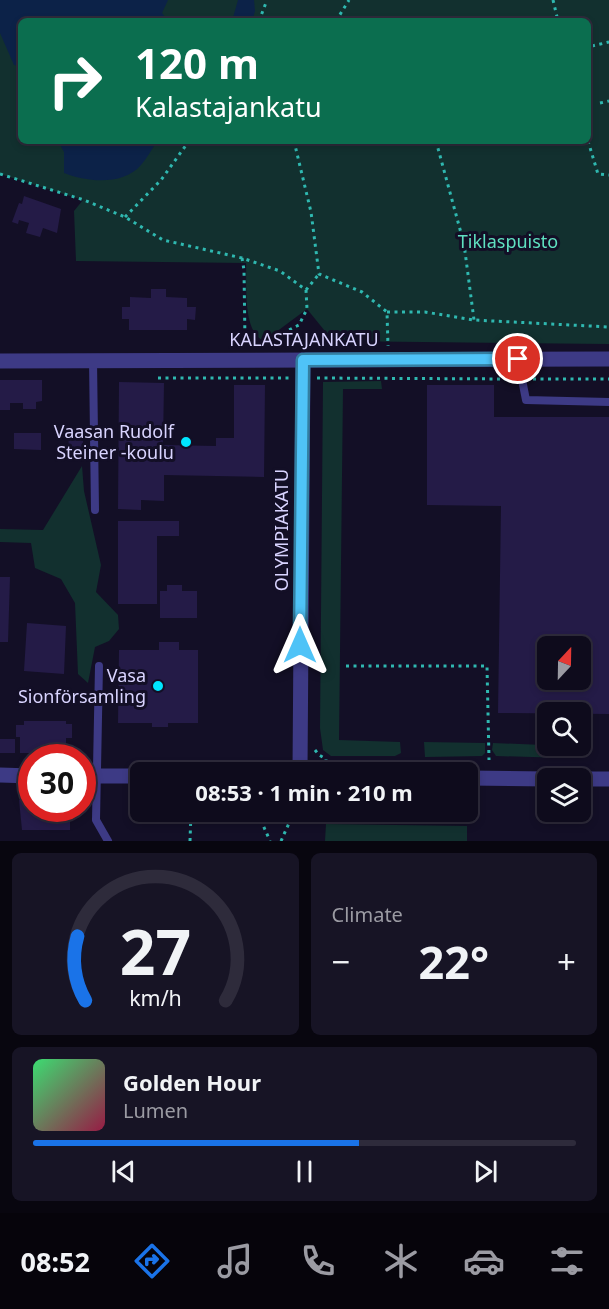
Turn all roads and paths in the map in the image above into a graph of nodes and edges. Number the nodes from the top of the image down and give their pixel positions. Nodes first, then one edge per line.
1 (267, 0) edge
2 (349, 0) edge
3 (553, 0) edge
4 (261, 18) edge
5 (338, 18) edge
6 (557, 18) edge
7 (609, 42) edge
8 (592, 46) dead end
9 (609, 101) edge
10 (600, 104) dead end
11 (187, 144) edge
12 (295, 144) edge
13 (437, 144) edge
14 (589, 144) edge
15 (0, 174) edge
16 (609, 175) edge
17 (125, 217) junction
18 (242, 258) junction
19 (319, 274) junction
20 (306, 290) junction
21 (387, 312) junction
22 (474, 320) junction
23 (609, 327) edge
24 (245, 342) dead end
25 (264, 342) dead end
26 (609, 358) edge
27 (518, 359) junction
28 (93, 360) junction
29 (303, 360) junction
30 (388, 360) junction
31 (0, 361) edge
32 (302, 378) junction
33 (521, 379) junction
34 (609, 379) edge
35 (609, 402) edge
36 (95, 510) dead end
37 (99, 666) dead end
38 (346, 666) dead end
39 (93, 744) edge
40 (315, 750) dead end
41 (489, 760) dead end
42 (300, 762) edge
43 (326, 762) edge
44 (0, 776) edge
45 (18, 776) edge
46 (96, 776) edge
47 (130, 776) edge
48 (478, 778) edge
49 (537, 779) edge
50 (591, 779) edge
51 (609, 779) edge
52 (96, 820) edge
53 (190, 822) edge
54 (263, 822) edge
55 (290, 822) edge
56 (108, 841) edge
57 (190, 841) edge
58 (270, 841) edge
59 (281, 841) edge

1 - 4 path
2 - 5 path
3 - 6 path
7 - 8 path
9 - 10 path
11 - 17 path
12 - 19 path
13 - 22 path
14 - 16 path
15 - 17 path
17 - 18 path
18 - 20 path
18 - 24 path
19 - 20 path
19 - 21 path
20 - 25 path
21 - 22 path
21 - 30 path
22 - 23 path
26 - 27 street, KALASTAJANKATU
27 - 30 street, KALASTAJANKATU
27 - 33 lane
28 - 29 street, KALASTAJANKATU
28 - 31 street, KALASTAJANKATU
28 - 36 lane
29 - 30 street, KALASTAJANKATU
29 - 32 street, OLYMPIAKATU
32 - 33 path
32 - 42 street, OLYMPIAKATU
33 - 34 path
33 - 35 lane
37 - 39 lane
38 - 41 path
40 - 43 path
44 - 45 street
46 - 47 street
48 - 49 street
50 - 51 street
52 - 56 lane
53 - 57 path
54 - 58 path
55 - 59 path

